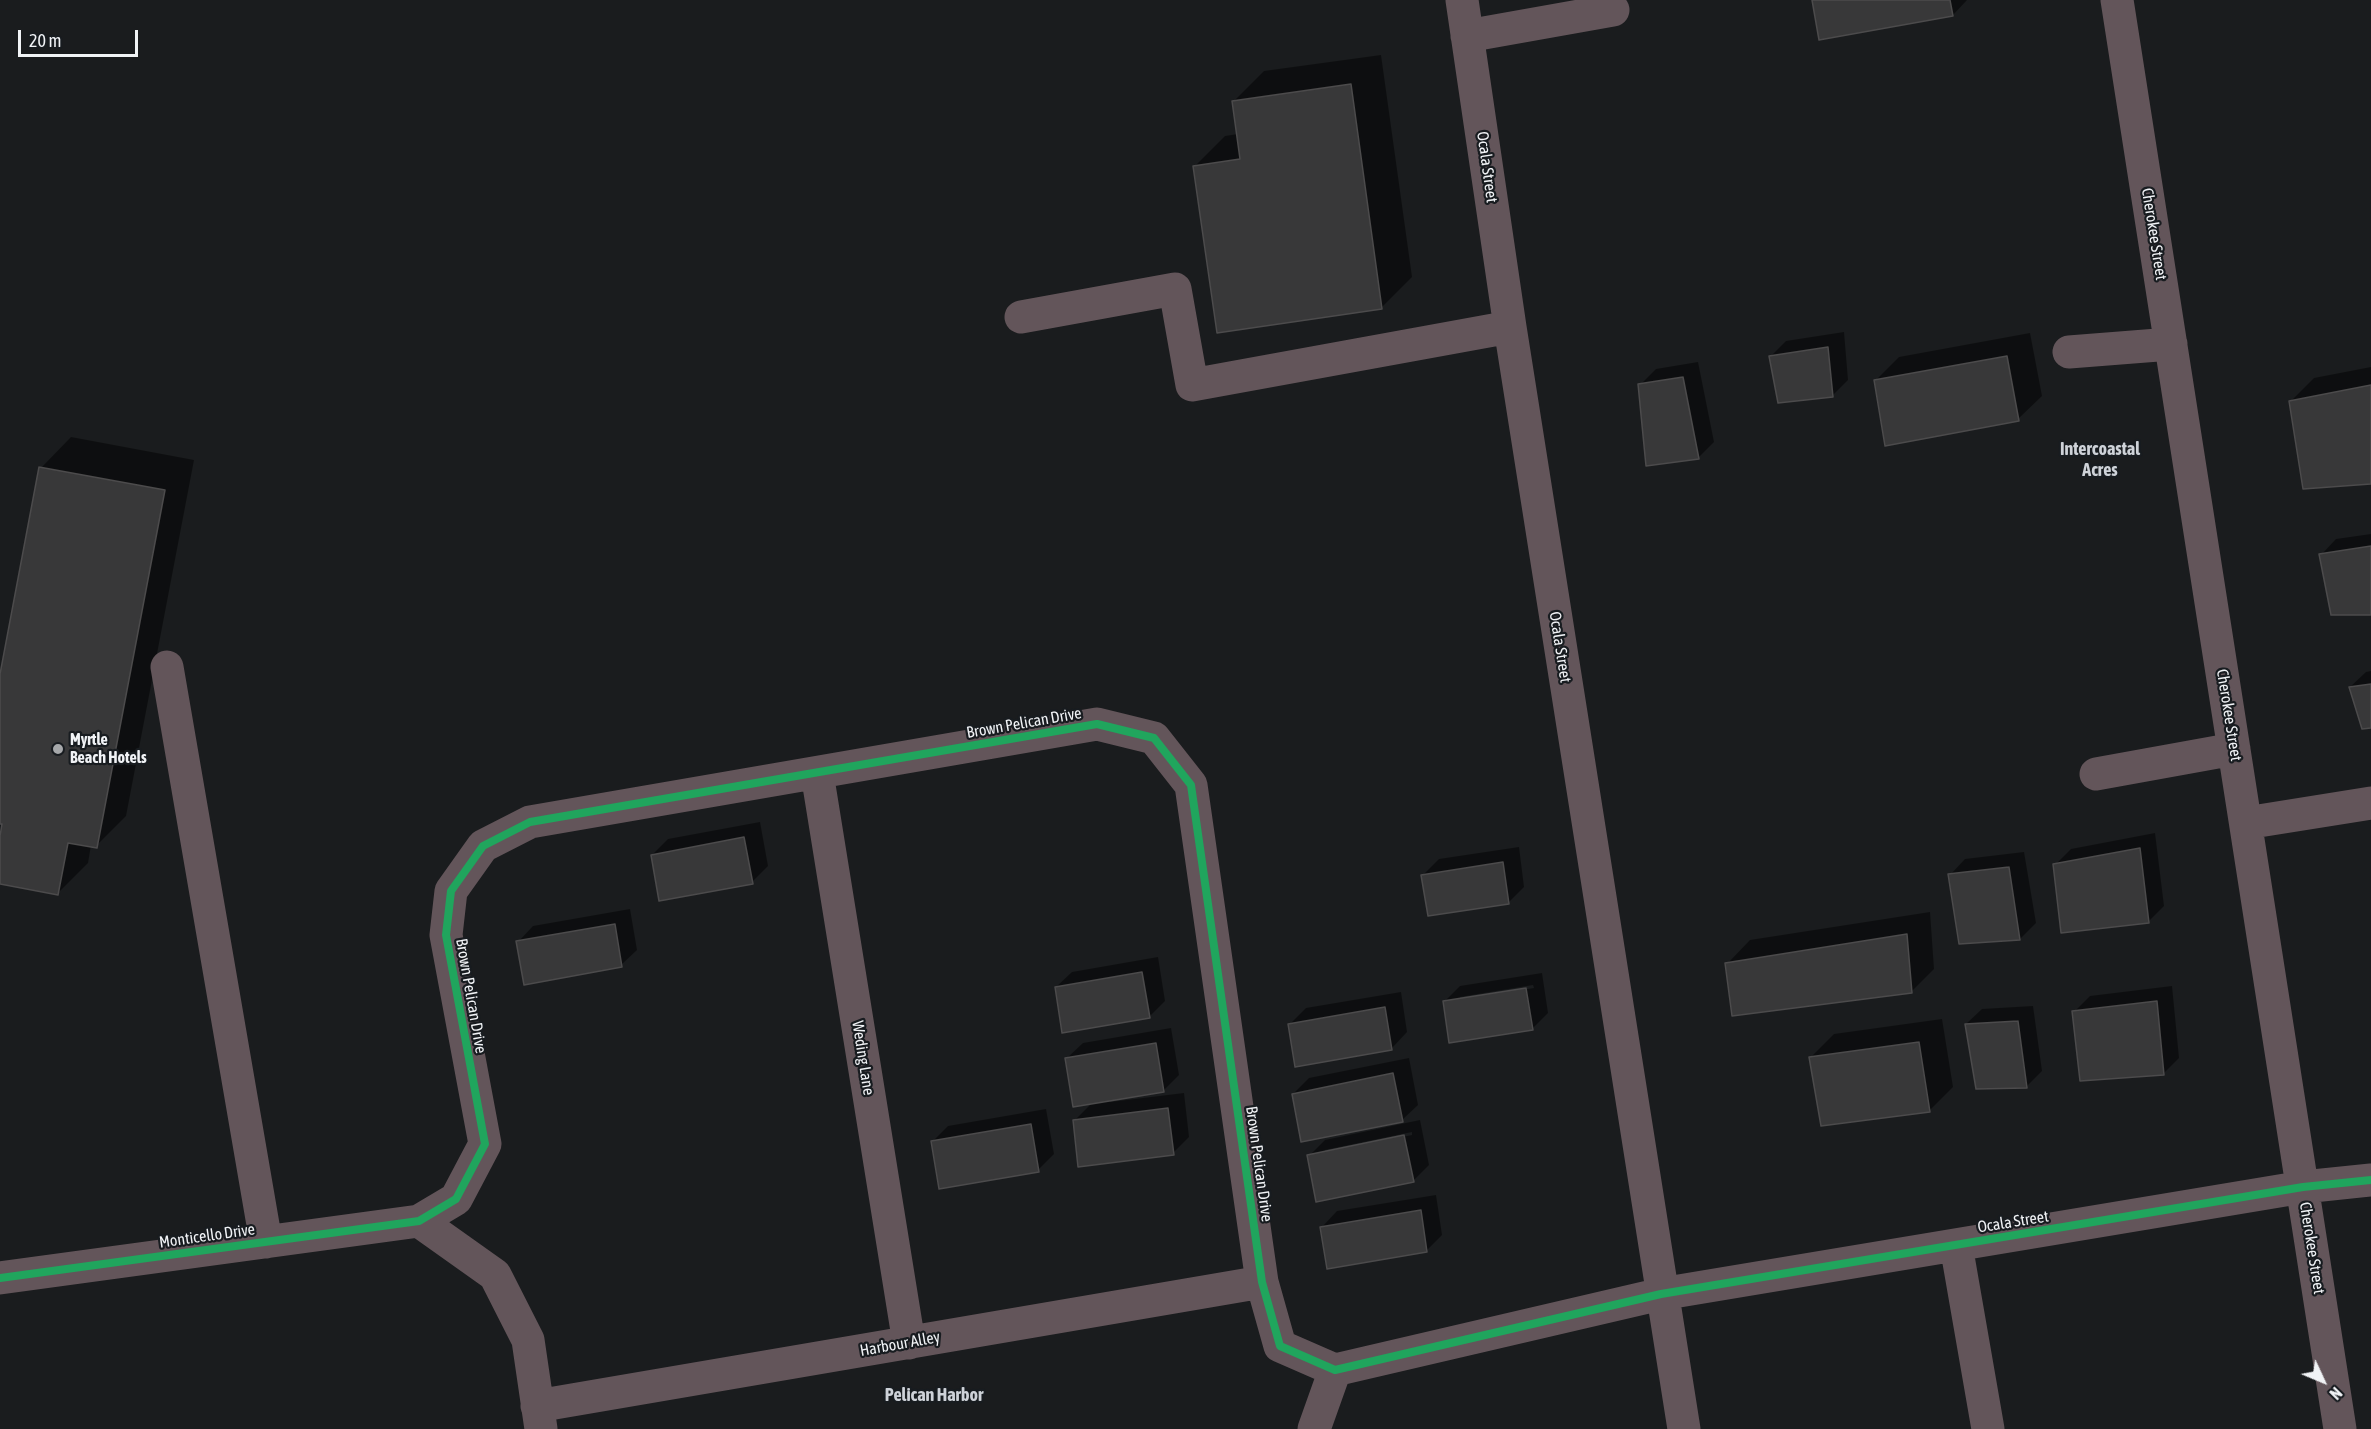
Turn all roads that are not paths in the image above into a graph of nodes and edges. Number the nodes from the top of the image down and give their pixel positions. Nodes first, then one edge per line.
1 (1462, 0) edge
2 (2118, 0) edge
3 (1613, 10) dead end
4 (1467, 36) junction
5 (1022, 317) dead end
6 (1510, 327) junction
7 (2171, 344) junction
8 (2069, 352) dead end
9 (167, 667) dead end
10 (2234, 749) junction
11 (817, 773) junction
12 (2096, 774) dead end
13 (2371, 803) edge
14 (2246, 824) junction
15 (2371, 1180) edge
16 (2303, 1187) junction
17 (418, 1221) junction
18 (266, 1242) junction
19 (1956, 1245) junction
20 (0, 1278) edge
21 (1262, 1282) junction
22 (1661, 1294) junction
23 (909, 1342) junction
24 (1335, 1370) junction
25 (539, 1418) edge
26 (1314, 1429) edge
27 (1684, 1429) edge
28 (1988, 1429) edge
29 (2340, 1429) edge

1 - 4 street, Ocala Street
2 - 7 street, Cherokee Street
3 - 4 street
4 - 6 street, Ocala Street
5 - 6 street
6 - 22 street, Ocala Street
7 - 8 street
7 - 10 street, Cherokee Street
9 - 18 street
10 - 12 street
10 - 14 street, Cherokee Street
11 - 17 street, Brown Pelican Drive
11 - 21 street, Brown Pelican Drive
11 - 23 street, Weding Lane
13 - 14 street
14 - 16 street, Cherokee Street
15 - 16 street, Ocala Street
16 - 19 street, Ocala Street
16 - 29 street, Cherokee Street
17 - 18 street, Monticello Drive
17 - 25 street
18 - 20 street, Monticello Drive
19 - 22 street, Ocala Street
19 - 28 street
21 - 23 street, Harbour Alley
21 - 24 street, Brown Pelican Drive
22 - 24 street
22 - 27 street, Ocala Street
23 - 25 street, Harbour Alley
24 - 26 street

